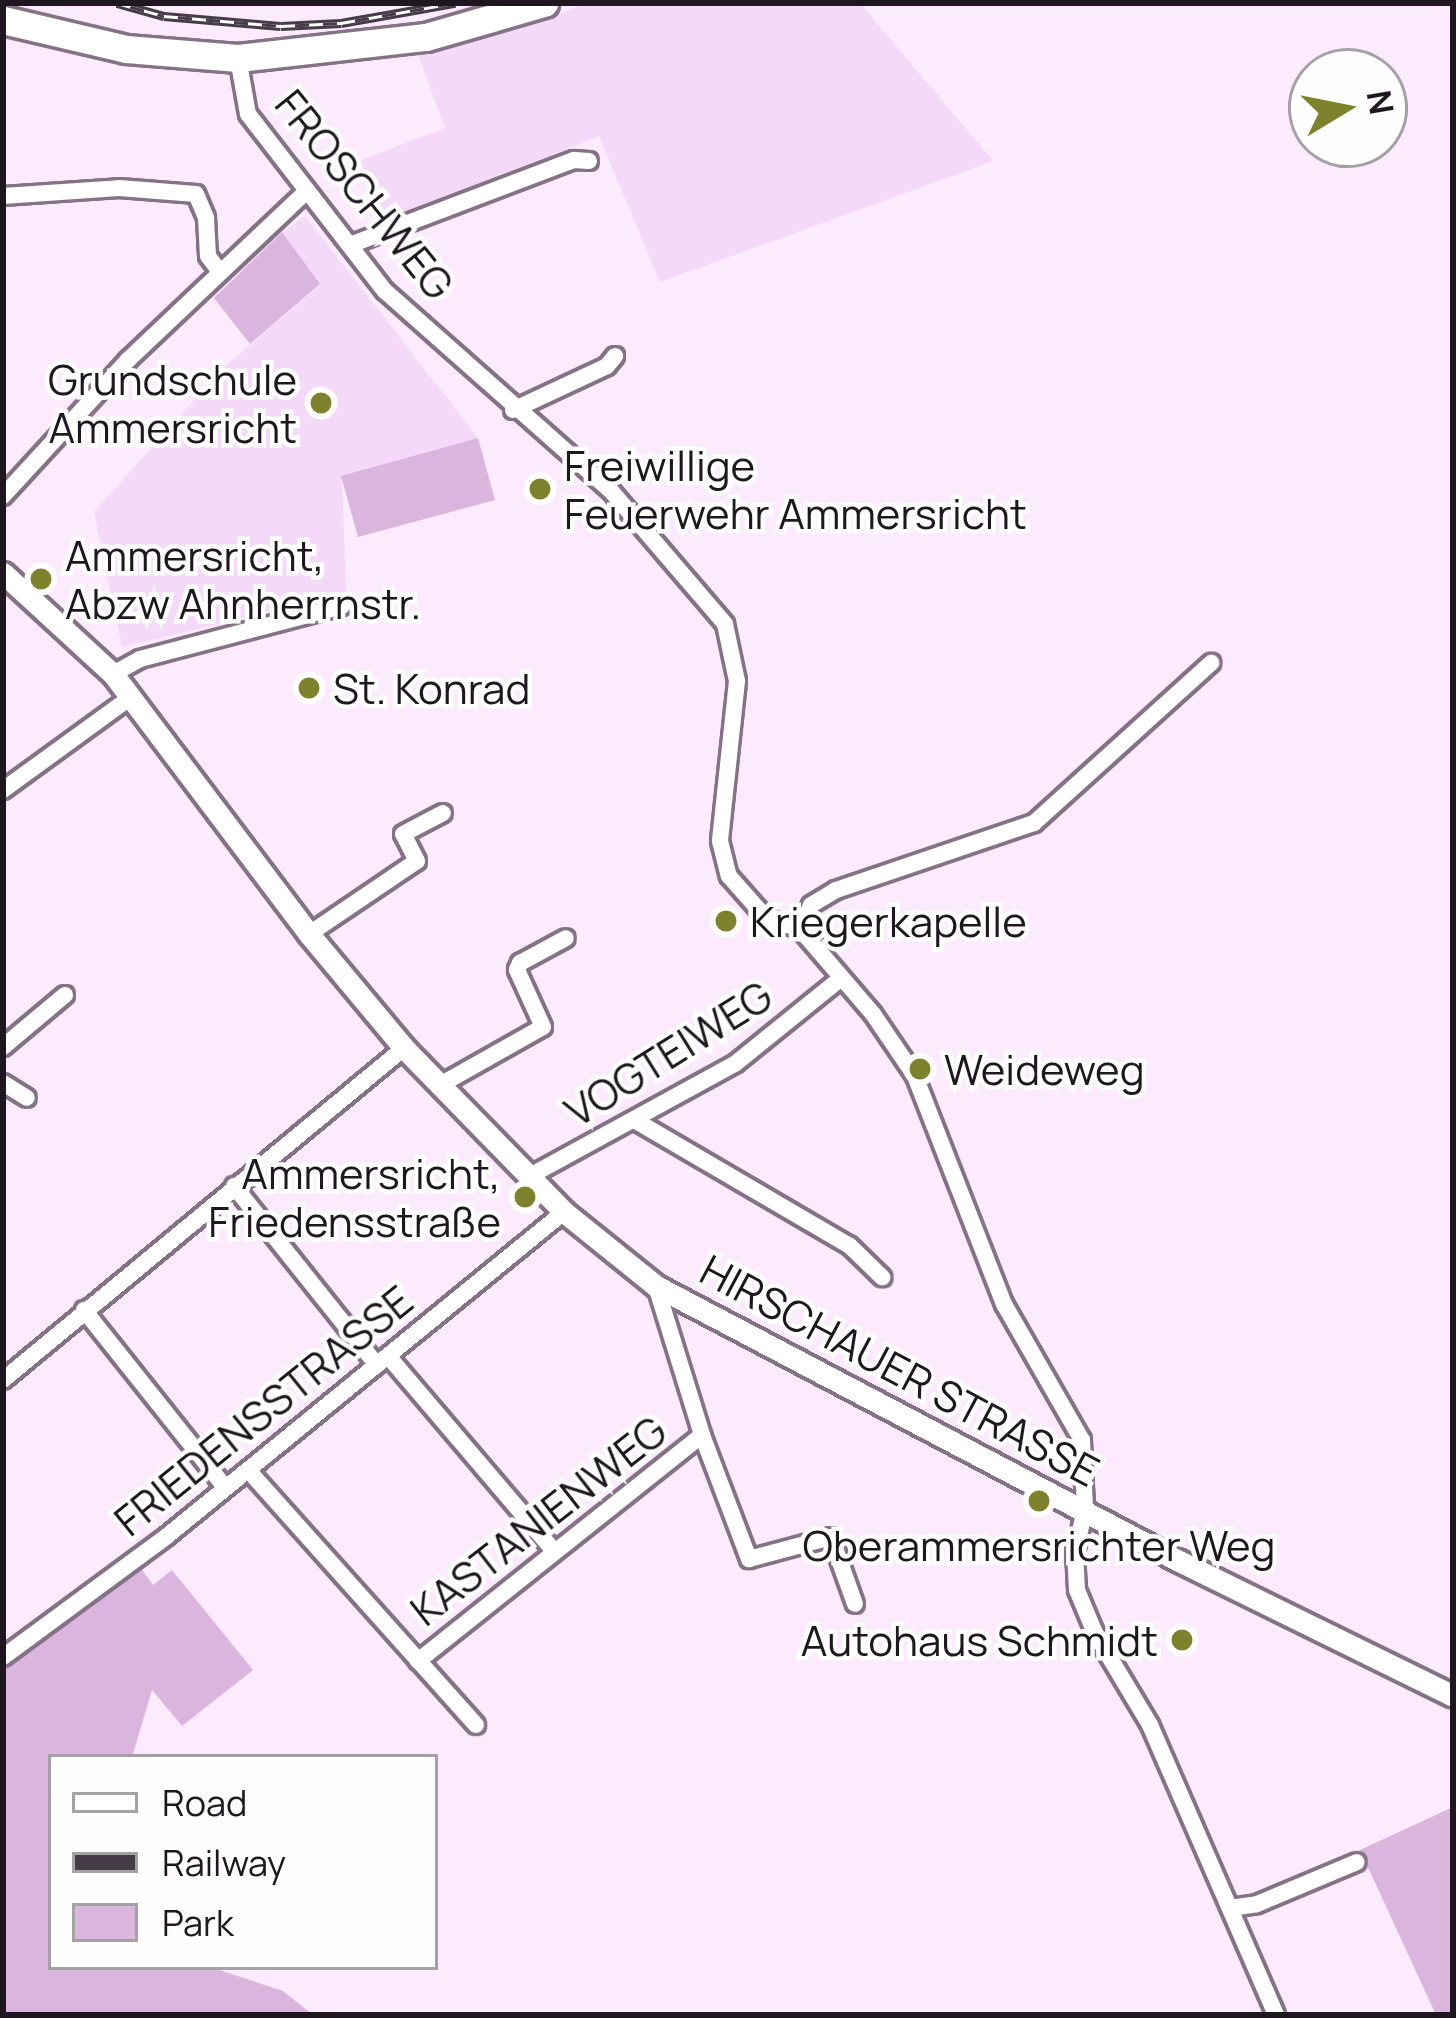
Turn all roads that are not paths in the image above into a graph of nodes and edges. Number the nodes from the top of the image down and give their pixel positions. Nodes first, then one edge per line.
1 (544, 3) edge
2 (3, 20) edge
3 (238, 58) junction
4 (589, 161) dead end
5 (307, 191) junction
6 (3, 196) edge
7 (350, 245) junction
8 (220, 272) junction
9 (615, 356) dead end
10 (513, 410) junction
11 (3, 496) edge
12 (3, 573) edge
13 (342, 606) dead end
14 (1211, 663) dead end
15 (113, 674) junction
16 (130, 697) junction
17 (3, 790) edge
18 (443, 813) dead end
19 (800, 929) junction
20 (309, 934) junction
21 (566, 938) dead end
22 (839, 980) junction
23 (65, 995) dead end
24 (3, 1047) edge
25 (404, 1048) junction
26 (3, 1083) edge
27 (440, 1085) junction
28 (27, 1098) dead end
29 (636, 1120) junction
30 (528, 1177) junction
31 (234, 1186) junction
32 (564, 1212) junction
33 (882, 1277) dead end
34 (656, 1286) junction
35 (84, 1310) junction
36 (382, 1361) junction
37 (3, 1380) edge
38 (702, 1435) junction
39 (248, 1469) junction
40 (224, 1486) junction
41 (1085, 1510) junction
42 (554, 1551) junction
43 (855, 1604) dead end
44 (3, 1657) edge
45 (418, 1661) junction
46 (1453, 1696) edge
47 (476, 1725) dead end
48 (1357, 1862) dead end
49 (1230, 1908) junction
50 (1276, 2015) edge

1 - 3 main road
2 - 3 main road
3 - 5 street, FROSCHWEG
4 - 7 street
5 - 7 street, FROSCHWEG
5 - 8 street
6 - 8 street
7 - 10 street, FROSCHWEG
8 - 11 street
9 - 10 street
10 - 19 street, FROSCHWEG
12 - 15 street, HIRSCHAUER STRASSE
13 - 15 street
14 - 19 street
15 - 16 street, HIRSCHAUER STRASSE
16 - 17 street
16 - 20 street, HIRSCHAUER STRASSE
18 - 20 street
19 - 22 street
20 - 25 street, HIRSCHAUER STRASSE
21 - 27 street
22 - 29 street, VOGTEIWEG
22 - 41 street
23 - 24 street
25 - 27 street, HIRSCHAUER STRASSE
25 - 31 street
26 - 28 street
27 - 30 street, HIRSCHAUER STRASSE
29 - 30 street, VOGTEIWEG
29 - 33 street
30 - 32 street, HIRSCHAUER STRASSE
31 - 35 street
31 - 36 street
32 - 34 street, HIRSCHAUER STRASSE
32 - 36 street, FRIEDENSSTRASSE
34 - 38 street
34 - 41 street, HIRSCHAUER STRASSE
35 - 37 street
35 - 40 street
36 - 39 street, FRIEDENSSTRASSE
36 - 42 street
38 - 42 street, KASTANIENWEG
38 - 43 street
39 - 40 street, FRIEDENSSTRASSE
39 - 45 street
40 - 44 street, FRIEDENSSTRASSE
41 - 46 street, HIRSCHAUER STRASSE
41 - 49 street
42 - 45 street, KASTANIENWEG
45 - 47 street
48 - 49 street
49 - 50 street

